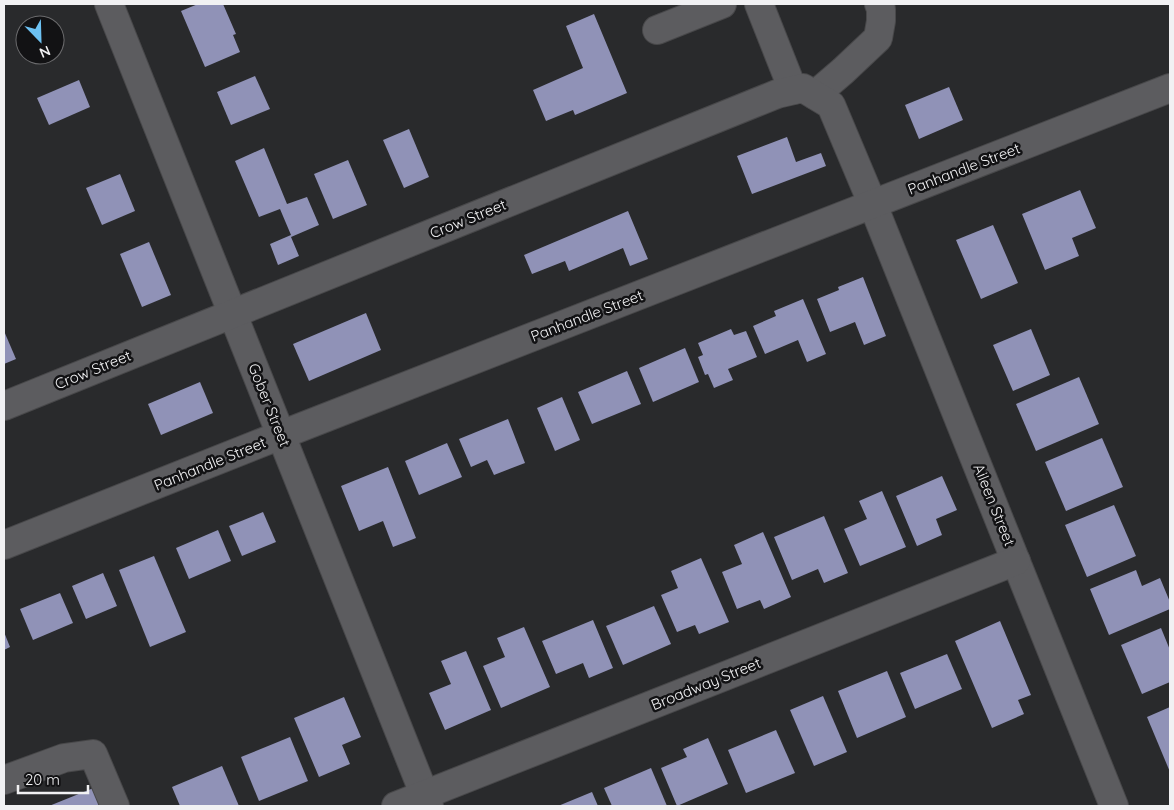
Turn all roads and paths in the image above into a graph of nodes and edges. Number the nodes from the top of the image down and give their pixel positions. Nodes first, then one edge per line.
1 (109, 4) edge
2 (722, 4) edge
3 (759, 4) edge
4 (879, 4) edge
5 (657, 30) dead end
6 (1170, 88) edge
7 (804, 93) junction
8 (873, 205) junction
9 (233, 314) junction
10 (4, 406) edge
11 (281, 435) junction
12 (4, 545) edge
13 (1016, 561) junction
14 (4, 780) edge
15 (427, 801) edge
16 (115, 806) edge
17 (396, 806) edge
18 (1114, 806) edge

1 - 9 street, Gober Street
2 - 5 street
3 - 7 street
4 - 7 street
6 - 8 street, Panhandle Street
7 - 8 street
7 - 9 street, Crow Street
8 - 11 street, Panhandle Street
8 - 13 street, Aileen Street
9 - 10 street, Crow Street
9 - 11 street, Gober Street
11 - 12 street, Panhandle Street
11 - 15 street, Gober Street
13 - 15 street, Broadway Street
13 - 18 street, Aileen Street
14 - 16 street
15 - 17 street, Broadway Street

